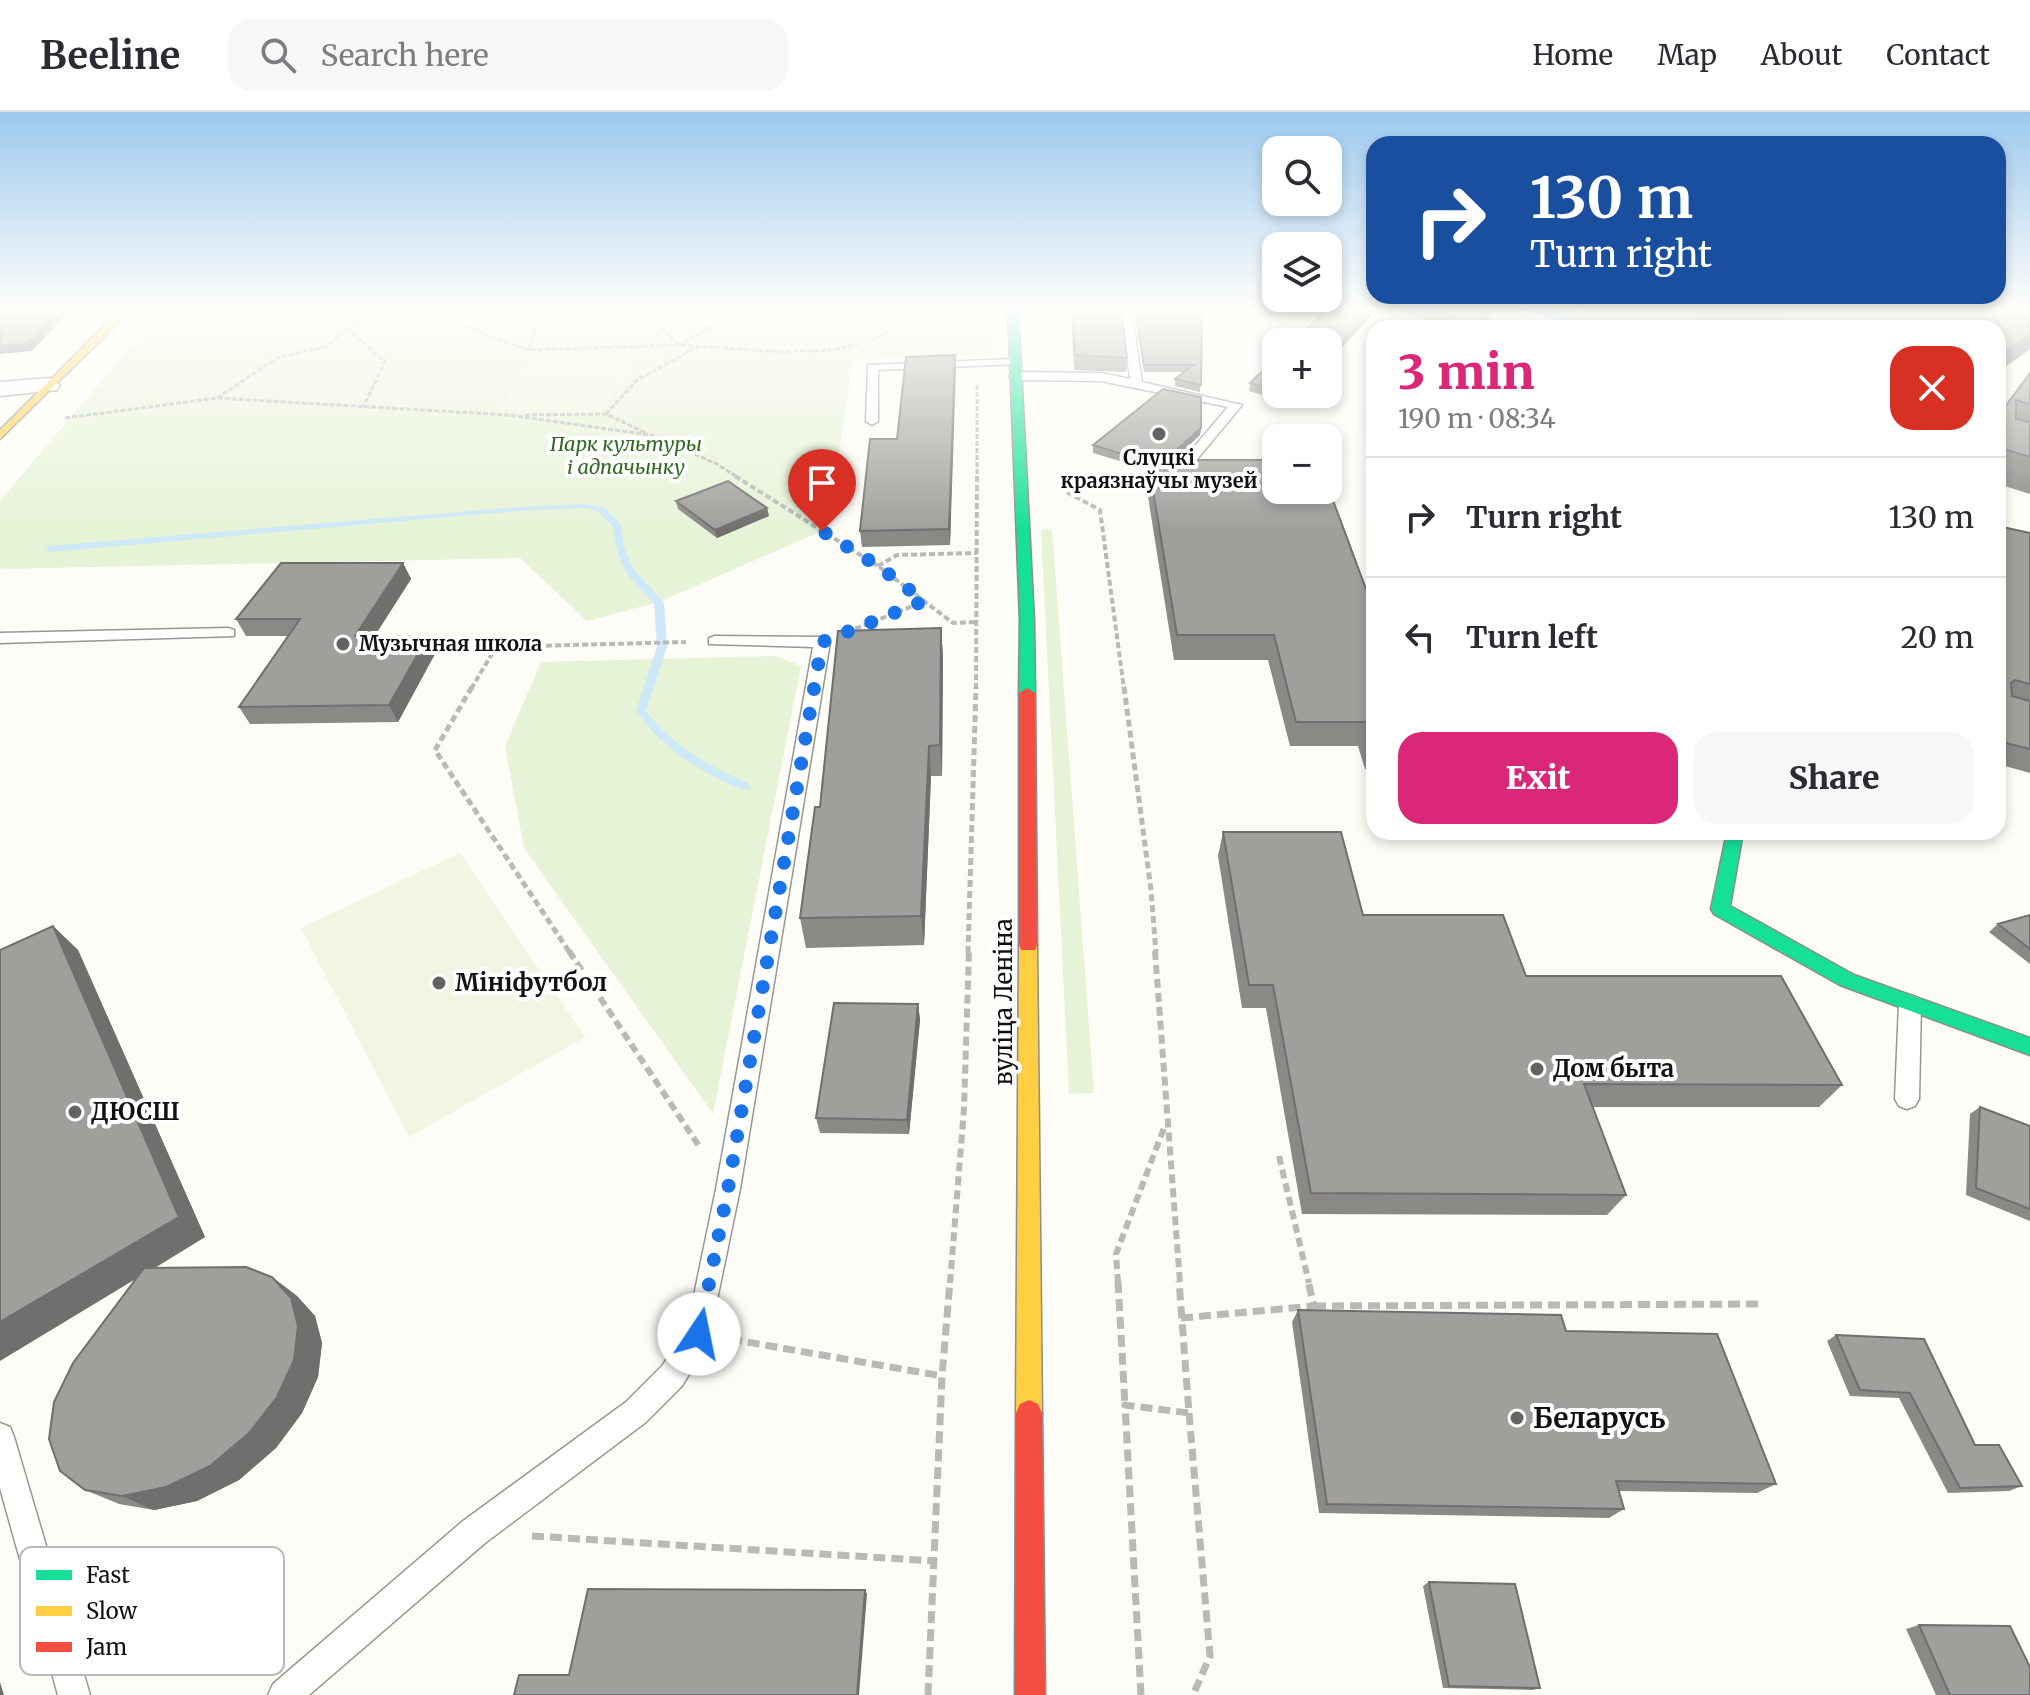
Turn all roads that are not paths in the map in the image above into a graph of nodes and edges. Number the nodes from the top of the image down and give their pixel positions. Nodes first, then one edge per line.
1 (52, 382) edge
2 (872, 382) edge
3 (1015, 382) edge
4 (1136, 382) edge
5 (49, 385) junction
6 (0, 389) edge
7 (872, 421) dead end
8 (0, 436) edge
9 (1189, 460) edge
10 (228, 633) dead end
11 (0, 638) edge
12 (715, 641) road end
13 (1733, 840) edge
14 (1910, 1004) junction
15 (2030, 1047) edge
16 (1907, 1099) dead end
17 (0, 1437) edge
18 (32, 1547) edge
19 (68, 1675) edge
20 (74, 1695) edge
21 (284, 1695) edge
22 (1030, 1695) edge

1 - 5 main road
2 - 7 lane
3 - 22 main road, вуліца Леніна
4 - 9 lane
5 - 6 street
5 - 8 main road
10 - 11 lane
12 - 21 lane
13 - 14 main road
14 - 15 main road
14 - 16 lane
17 - 18 lane
19 - 20 lane

